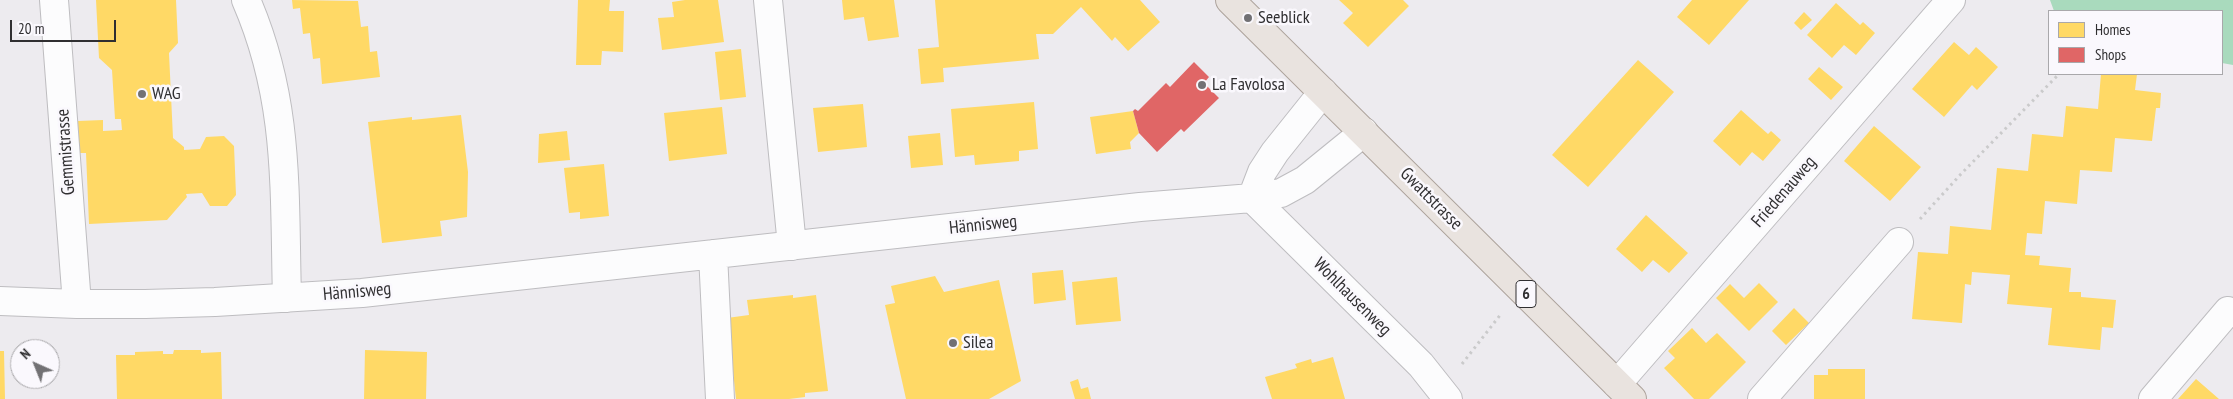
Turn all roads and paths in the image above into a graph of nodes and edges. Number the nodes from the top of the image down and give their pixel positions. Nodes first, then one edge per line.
1 (54, 0) edge
2 (246, 0) edge
3 (768, 0) edge
4 (1230, 0) edge
5 (1951, 0) edge
6 (2058, 75) edge
7 (1323, 92) junction
8 (1364, 132) junction
9 (1252, 198) junction
10 (1899, 242) joint
11 (792, 246) junction
12 (713, 254) junction
13 (1520, 288) junction
14 (287, 298) junction
15 (0, 300) edge
16 (77, 304) junction
17 (2228, 311) dead end
18 (1624, 391) edge
19 (1445, 395) edge
20 (720, 399) edge
21 (1762, 399) edge
22 (2153, 399) edge

1 - 16 street, Gemmistrasse
2 - 14 street
3 - 11 street
4 - 7 main road, Gwattstrasse / 6
5 - 18 street, Friedenauweg
6 - 10 path
7 - 8 main road, Gwattstrasse / 6
7 - 9 street
8 - 9 street, Hännisweg
8 - 13 main road, Gwattstrasse / 6
9 - 11 street, Hännisweg
9 - 19 street, Wohlhausenweg
10 - 21 street
11 - 12 street, Hännisweg
12 - 14 street, Hännisweg
12 - 20 street
13 - 18 main road, Gwattstrasse / 6
13 - 19 path
14 - 16 street, Hännisweg
15 - 16 street, Hännisweg
17 - 22 street

